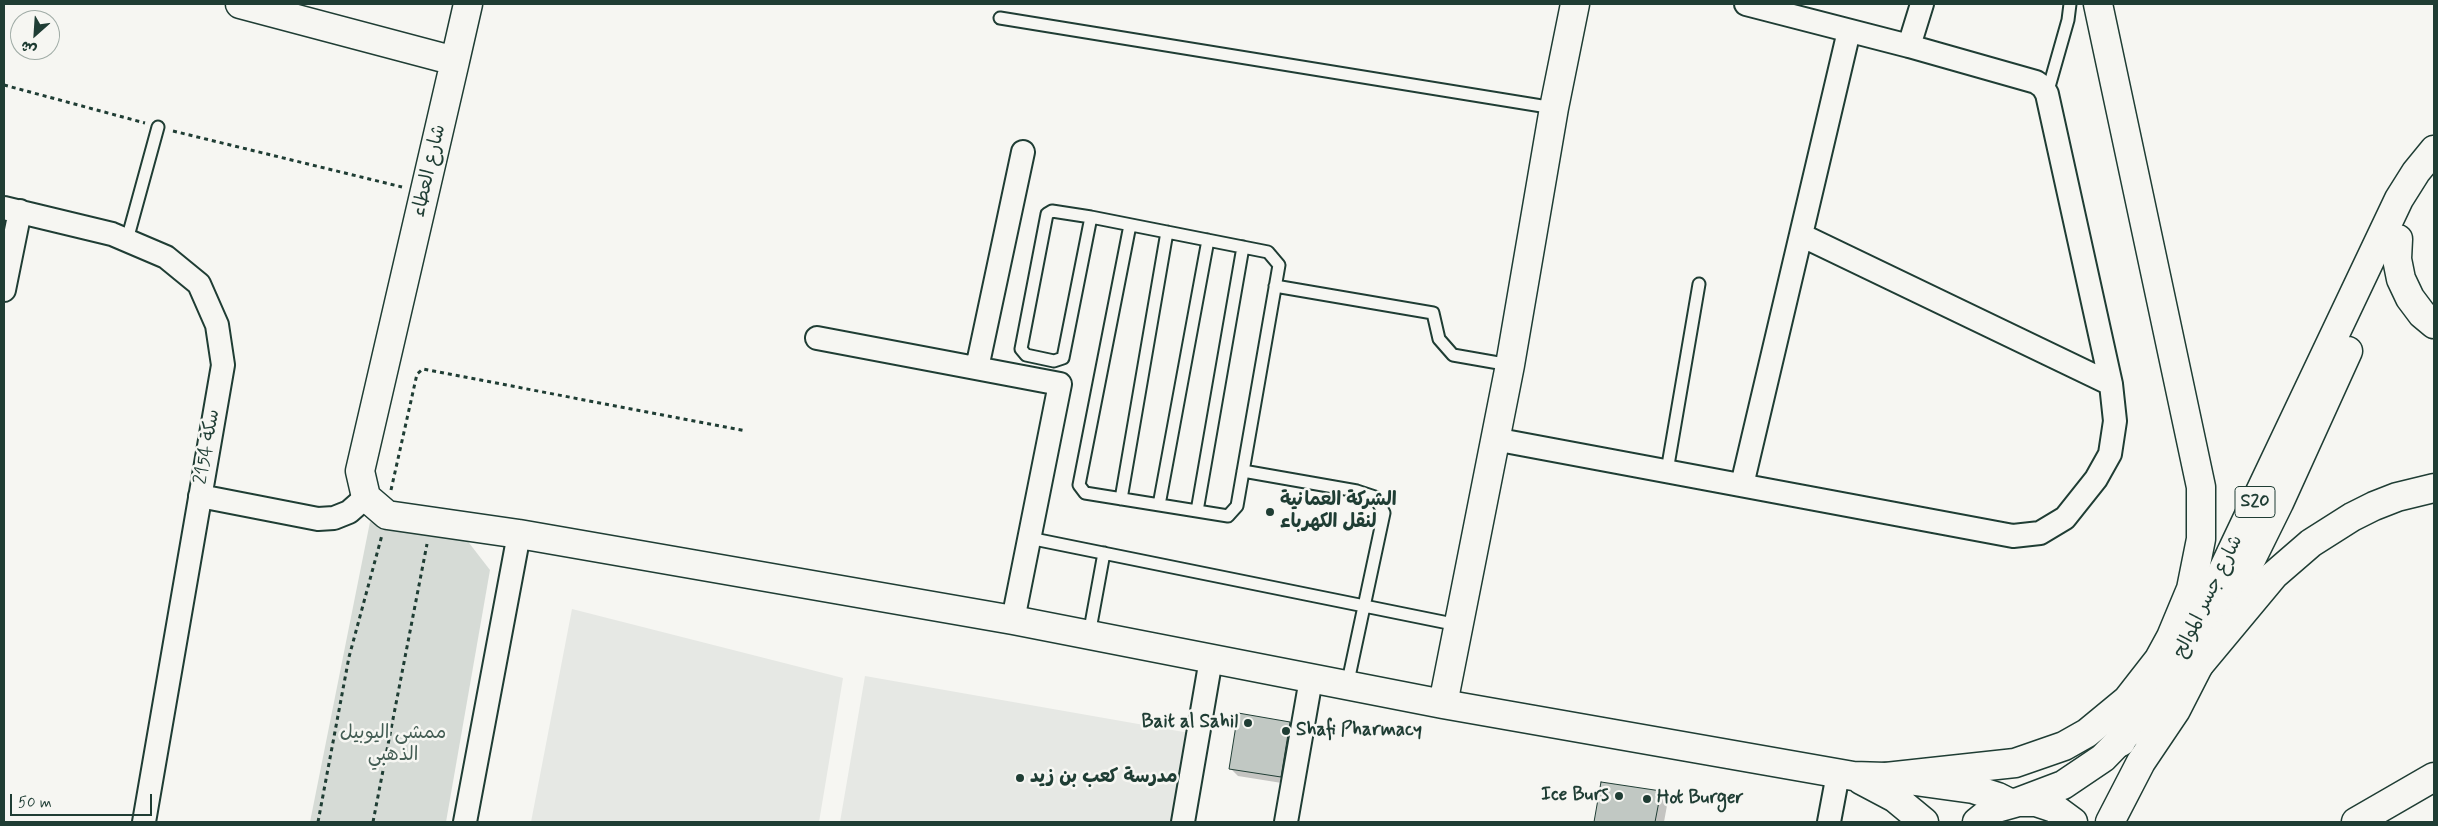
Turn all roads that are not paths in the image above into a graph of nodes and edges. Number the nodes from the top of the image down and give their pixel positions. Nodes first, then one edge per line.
1 (468, 4) edge
2 (1575, 4) edge
3 (1746, 4) edge
4 (1922, 4) edge
5 (2070, 4) edge
6 (2098, 4) edge
7 (250, 5) edge
8 (1000, 18) dead end
9 (1850, 31) junction
10 (1909, 46) junction
11 (455, 61) junction
12 (2047, 94) junction
13 (1554, 108) junction
14 (158, 127) road end
15 (2434, 150) edge
16 (1023, 152) dead end
17 (2434, 159) edge
18 (12, 210) edge
19 (1090, 217) junction
20 (1130, 225) junction
21 (1167, 232) junction
22 (1801, 235) junction
23 (2398, 239) junction
24 (127, 240) junction
25 (1208, 240) junction
26 (1243, 247) junction
27 (1699, 284) dead end
28 (1275, 286) junction
29 (4, 290) edge
30 (2434, 324) edge
31 (817, 338) dead end
32 (1510, 365) junction
33 (977, 368) junction
34 (2111, 384) junction
35 (1494, 439) junction
36 (1243, 471) junction
37 (1667, 471) junction
38 (1742, 485) junction
39 (2434, 488) edge
40 (200, 496) junction
41 (366, 497) junction
42 (1120, 498) junction
43 (1159, 505) junction
44 (1197, 511) junction
45 (518, 534) junction
46 (1029, 538) junction
47 (1104, 553) junction
48 (2191, 589) junction
49 (1364, 606) junction
50 (1013, 620) junction
51 (1458, 625) junction
52 (1089, 636) junction
53 (1211, 659) junction
54 (2199, 665) junction
55 (1311, 679) junction
56 (1347, 686) junction
57 (1443, 704) junction
58 (2121, 742) junction
59 (1845, 775) junction
60 (1886, 777) junction
61 (2434, 777) edge
62 (2014, 803) junction
63 (144, 822) edge
64 (465, 822) edge
65 (1184, 822) edge
66 (1286, 822) edge
67 (1829, 822) edge
68 (1924, 822) edge
69 (1977, 822) edge
70 (2073, 822) edge
71 (2110, 822) edge
72 (2356, 822) edge

1 - 11 main road, شارع العطاء
2 - 13 main road
3 - 9 street
4 - 10 street
5 - 12 lane
6 - 48 main road
7 - 11 main road
8 - 13 lane
9 - 10 street
9 - 22 street
10 - 12 street
11 - 41 main road, شارع العطاء
12 - 34 street
13 - 32 main road
14 - 24 lane
15 - 58 main road, شارع جسر الموالح / S20
16 - 33 street
17 - 23 main road, شارع جسر الموالح / S20
18 - 24 street, سكة 2154
18 - 29 street
19 - 19 lane
19 - 20 lane
20 - 21 lane
20 - 42 lane
21 - 25 lane
21 - 42 lane
22 - 34 street
22 - 38 street
23 - 30 main road
23 - 54 main road, شارع جسر الموالح / S20
24 - 40 street, سكة 2154
25 - 26 lane
25 - 43 lane
26 - 28 lane
26 - 44 lane
27 - 37 lane
28 - 32 lane
28 - 36 lane
31 - 33 street
32 - 35 main road
33 - 46 street
34 - 38 street
35 - 37 street
35 - 51 main road
36 - 44 lane
36 - 49 lane
37 - 38 street
39 - 54 main road
40 - 41 street
40 - 63 street, سكة 2154
41 - 45 main road
42 - 43 lane
43 - 44 lane
45 - 50 main road
45 - 64 street
46 - 47 lane
46 - 50 street
47 - 49 lane
47 - 52 lane
48 - 58 main road
48 - 60 main road
49 - 51 lane
49 - 56 lane
50 - 52 main road
51 - 57 main road
52 - 53 main road
53 - 55 main road
53 - 65 street
54 - 71 main road, شارع جسر الموالح / S20
55 - 56 main road
55 - 66 street
56 - 57 main road
57 - 59 main road
58 - 62 main road, شارع جسر الموالح / S20
59 - 60 main road
59 - 67 street
59 - 68 main road
60 - 62 main road
61 - 72 main road
62 - 69 main road, S20
62 - 70 main road

